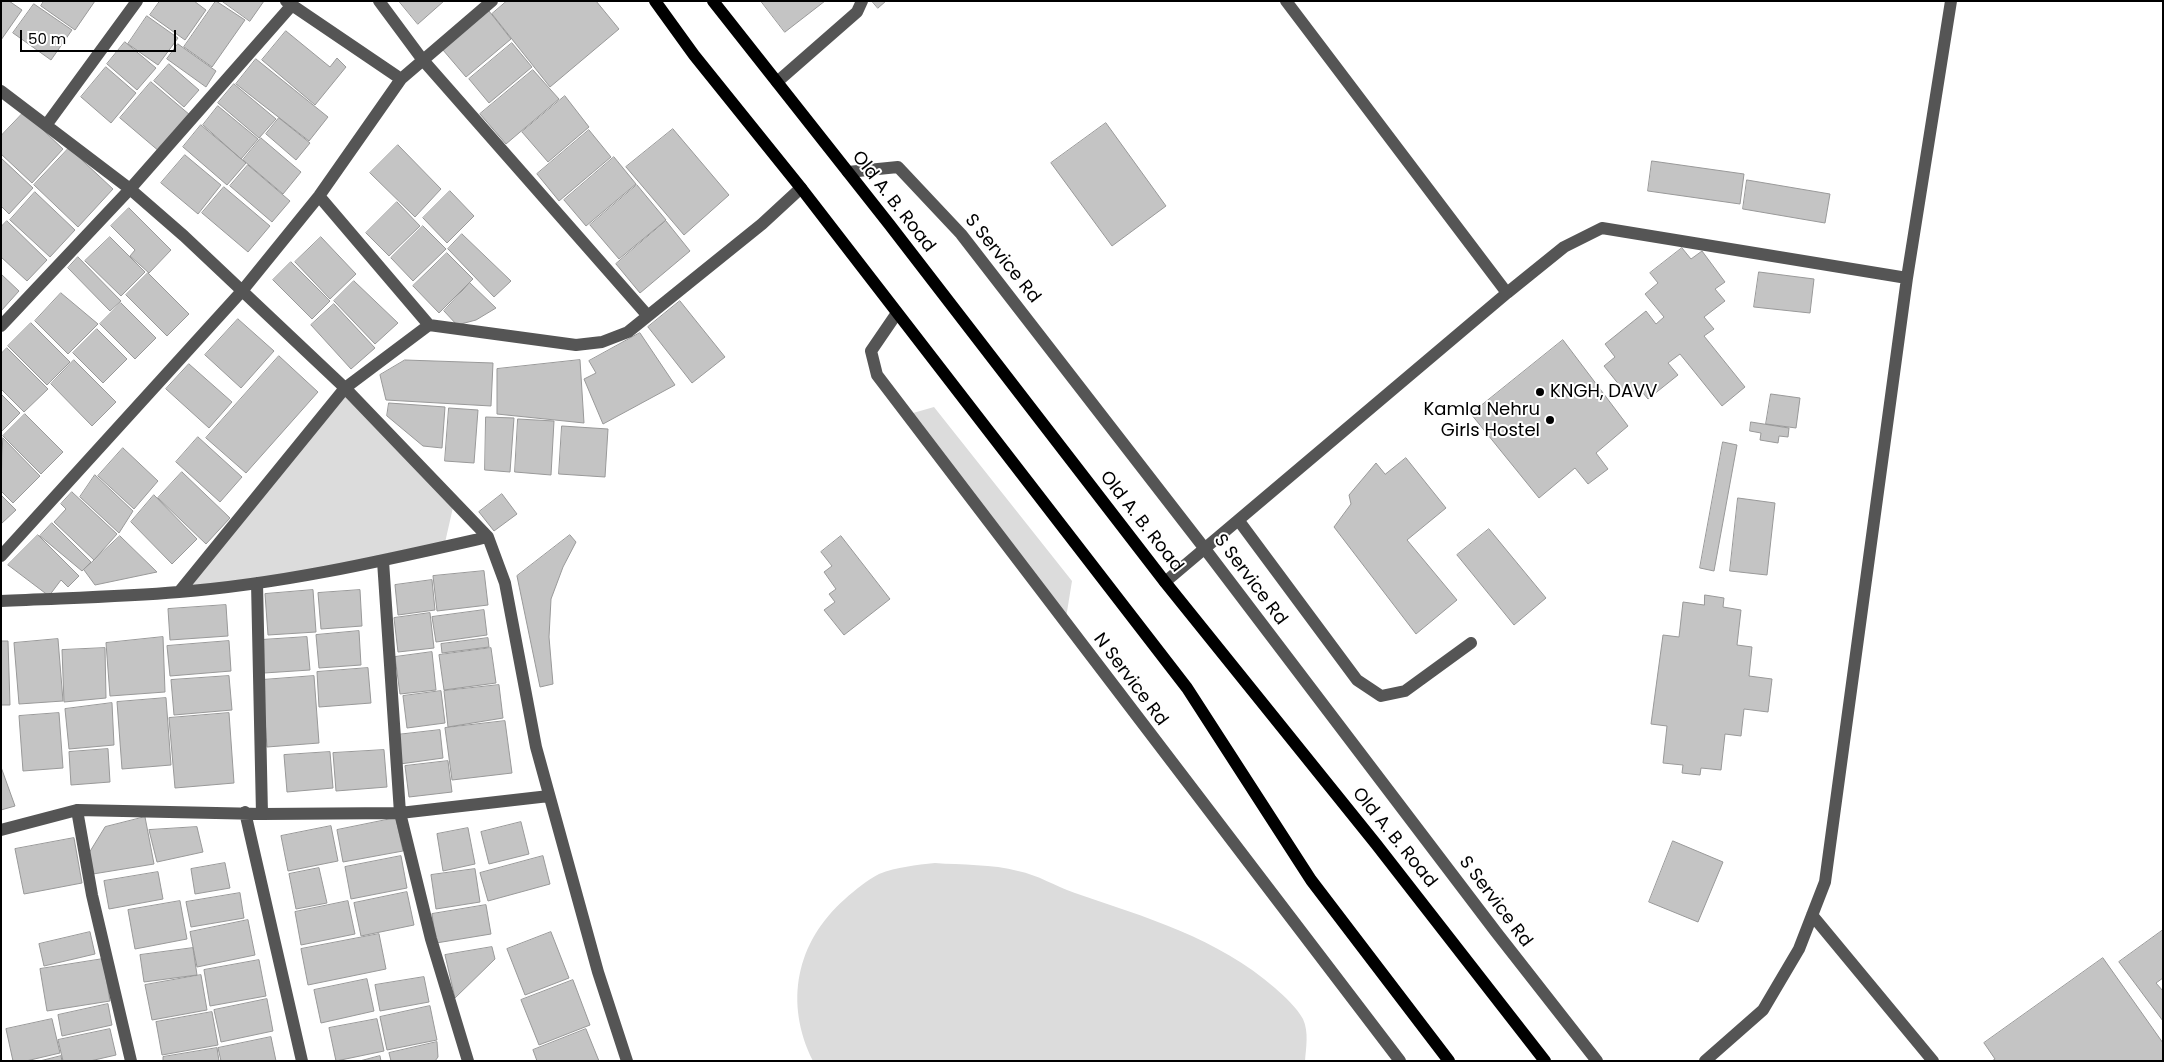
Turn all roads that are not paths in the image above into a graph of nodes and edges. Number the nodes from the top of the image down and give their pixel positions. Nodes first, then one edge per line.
1 (137, 1) edge
2 (379, 1) edge
3 (492, 1) edge
4 (655, 1) edge
5 (713, 1) edge
6 (862, 1) edge
7 (1286, 1) edge
8 (1951, 1) edge
9 (289, 3) edge
10 (422, 59) junction
11 (401, 79) junction
12 (777, 82) junction
13 (3, 97) edge
14 (47, 124) junction
15 (848, 172) junction
16 (801, 188) junction
17 (130, 189) junction
18 (320, 196) junction
19 (1907, 278) junction
20 (242, 291) junction
21 (1507, 293) junction
22 (897, 313) junction
23 (648, 316) junction
24 (429, 325) junction
25 (1, 326) edge
26 (346, 388) junction
27 (1239, 521) junction
28 (488, 537) junction
29 (1205, 549) junction
30 (1, 556) edge
31 (383, 560) junction
32 (1165, 582) junction
33 (257, 583) junction
34 (179, 592) junction
35 (1, 601) edge
36 (1471, 643) dead end
37 (550, 796) junction
38 (77, 810) junction
39 (246, 812) junction
40 (400, 813) junction
41 (262, 814) junction
42 (1, 830) edge
43 (1812, 915) junction
44 (131, 1061) edge
45 (302, 1061) edge
46 (468, 1061) edge
47 (627, 1061) edge
48 (1400, 1061) edge
49 (1449, 1061) edge
50 (1545, 1061) edge
51 (1596, 1061) edge
52 (1705, 1061) edge
53 (1934, 1061) edge

1 - 14 street
2 - 10 street
3 - 10 street
4 - 16 main road
5 - 12 main road, Old A. B. Road
6 - 12 street
7 - 21 street
8 - 19 street
9 - 11 street
9 - 17 street
10 - 11 street
10 - 23 street
11 - 18 street
12 - 15 main road, Old A. B. Road
13 - 14 street
14 - 17 street
15 - 29 street, S Service Rd
15 - 32 main road, Old A. B. Road
16 - 22 main road
16 - 23 street
17 - 20 street
17 - 25 street
18 - 20 street
18 - 24 street
19 - 21 street
19 - 43 street
20 - 26 street
20 - 30 street
21 - 27 street
22 - 48 street, N Service Rd
22 - 49 main road
23 - 24 street
24 - 26 street
26 - 28 street
26 - 34 street
27 - 29 street
27 - 36 street
28 - 31 street
28 - 37 street
29 - 32 street
29 - 51 street, S Service Rd
31 - 33 street
31 - 40 street
32 - 50 main road, Old A. B. Road
33 - 34 street
33 - 41 street
34 - 35 street
37 - 40 street
37 - 47 street
38 - 39 street
38 - 42 street
38 - 44 street
39 - 41 street
39 - 45 street
40 - 41 street
40 - 46 street
43 - 52 street
43 - 53 street

